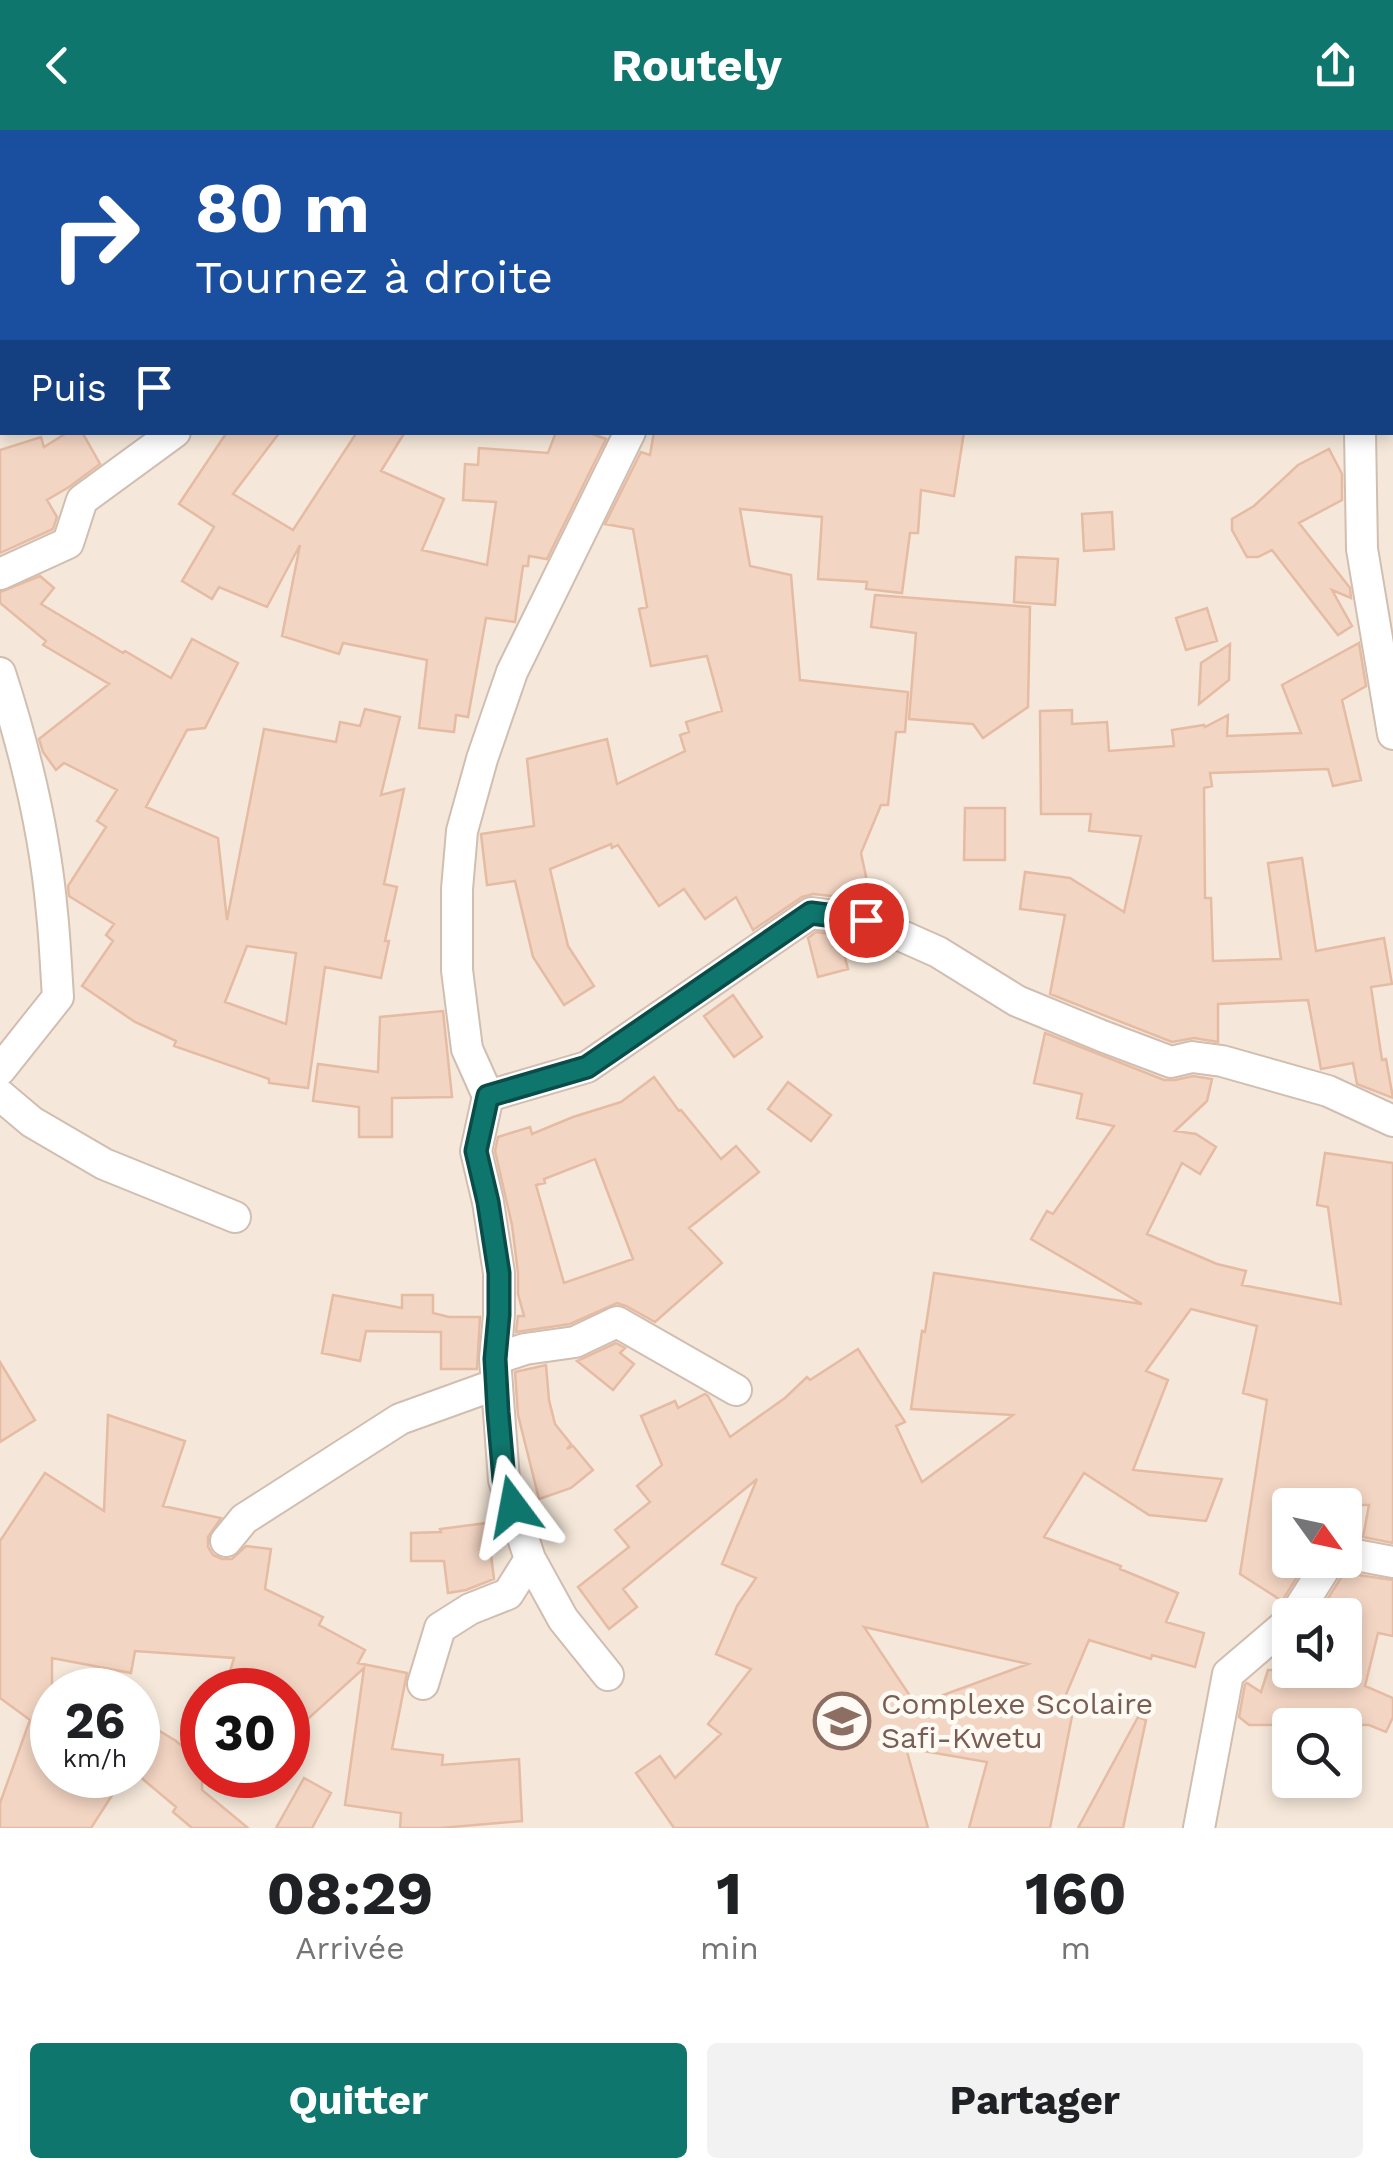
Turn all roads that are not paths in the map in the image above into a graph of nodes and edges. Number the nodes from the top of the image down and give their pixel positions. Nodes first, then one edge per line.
1 (172, 435) edge
2 (629, 435) edge
3 (1360, 435) edge
4 (0, 574) edge
5 (0, 673) edge
6 (1393, 734) edge
7 (10, 736) edge
8 (0, 1070) edge
9 (0, 1095) edge
10 (488, 1096) junction
11 (1393, 1122) edge
12 (235, 1217) dead end
13 (496, 1371) junction
14 (736, 1390) dead end
15 (226, 1542) dead end
16 (1362, 1556) edge
17 (530, 1560) junction
18 (1393, 1562) edge
19 (1272, 1636) edge
20 (608, 1675) dead end
21 (423, 1684) dead end
22 (1199, 1828) edge

1 - 4 street
2 - 10 street
3 - 6 street
5 - 7 street
7 - 8 street
9 - 12 street
10 - 11 street
10 - 13 street
13 - 14 street
13 - 15 street
13 - 17 street
16 - 18 street
17 - 20 street
17 - 21 street
19 - 22 street

